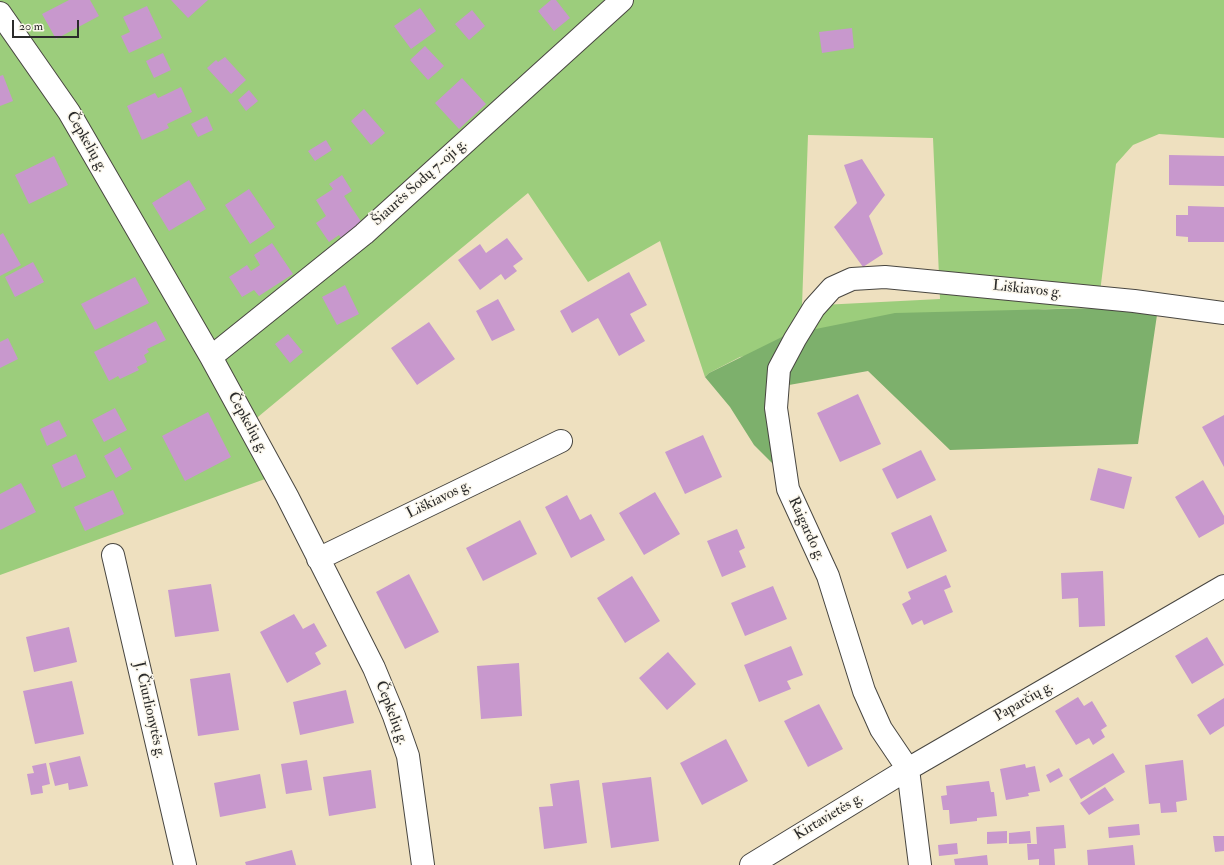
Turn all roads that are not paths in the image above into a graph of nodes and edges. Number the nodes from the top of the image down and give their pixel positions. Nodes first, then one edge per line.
1 (622, 0) edge
2 (0, 13) edge
3 (832, 288) joint
4 (1224, 313) edge
5 (211, 357) junction
6 (561, 441) dead end
7 (113, 555) dead end
8 (318, 559) junction
9 (1224, 586) edge
10 (908, 769) junction
11 (185, 865) edge
12 (423, 865) edge
13 (751, 865) edge
14 (920, 865) edge

1 - 5 street, Šiaurės Sodų 7-oji g.
2 - 5 street, Čepkelių g.
3 - 4 street, Liškiavos g.
3 - 10 street, Raigardo g.
5 - 8 street, Čepkelių g.
6 - 8 street, Liškiavos g.
7 - 11 street, J. Čiurlionytės g.
8 - 12 street, Čepkelių g.
9 - 10 street, Paparčių g.
10 - 13 street, Kirtavietės g.
10 - 14 street

